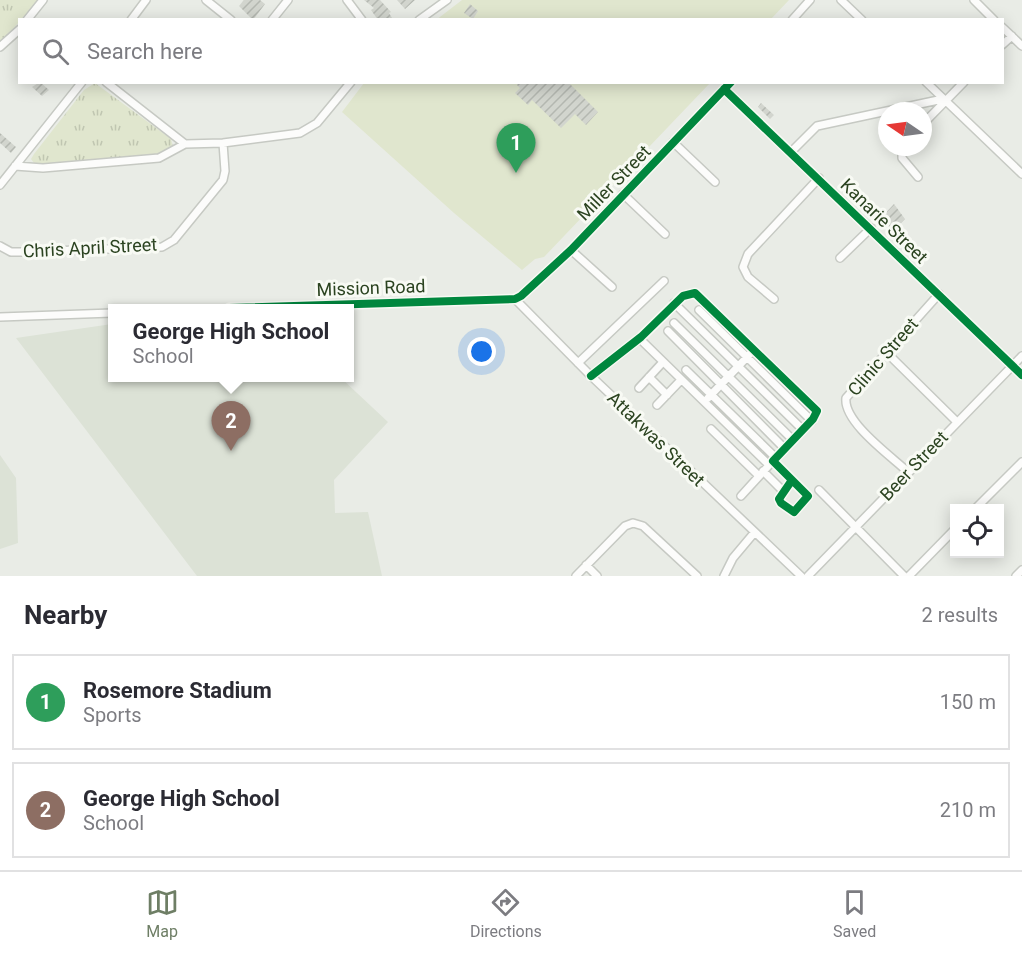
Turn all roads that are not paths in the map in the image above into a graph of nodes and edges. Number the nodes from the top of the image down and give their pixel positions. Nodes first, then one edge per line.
1 (43, 0) edge
2 (146, 0) edge
3 (206, 0) edge
4 (288, 0) edge
5 (347, 0) edge
6 (447, 0) edge
7 (810, 0) edge
8 (842, 0) edge
9 (974, 0) edge
10 (29, 18) edge
11 (132, 18) edge
12 (228, 18) edge
13 (274, 18) edge
14 (360, 18) edge
15 (422, 18) edge
16 (794, 18) edge
17 (859, 18) edge
18 (992, 18) edge
19 (1004, 29) edge
20 (18, 30) edge
21 (1012, 36) junction
22 (1004, 43) edge
23 (1022, 46) edge
24 (0, 47) edge
25 (80, 84) edge
26 (109, 84) edge
27 (349, 84) edge
28 (729, 84) edge
29 (928, 84) edge
30 (962, 84) edge
31 (724, 89) junction
32 (944, 100) junction
33 (932, 114) edge
34 (673, 142) junction
35 (223, 143) junction
36 (185, 144) junction
37 (791, 152) junction
38 (902, 156) edge
39 (15, 166) junction
40 (1022, 174) edge
41 (918, 177) dead end
42 (819, 178) junction
43 (715, 182) dead end
44 (0, 185) edge
45 (623, 194) junction
46 (871, 228) junction
47 (665, 234) dead end
48 (0, 246) edge
49 (571, 250) junction
50 (840, 258) dead end
51 (664, 281) dead end
52 (612, 286) dead end
53 (939, 294) junction
54 (774, 298) dead end
55 (514, 299) junction
56 (674, 303) junction
57 (354, 305) edge
58 (699, 310) dead end
59 (108, 313) edge
60 (0, 317) edge
61 (674, 323) dead end
62 (734, 329) junction
63 (668, 331) dead end
64 (708, 337) junction
65 (726, 337) junction
66 (639, 338) junction
67 (717, 346) junction
68 (698, 347) junction
69 (754, 350) junction
70 (886, 352) junction
71 (691, 354) junction
72 (1022, 356) edge
73 (747, 357) junction
74 (663, 362) junction
75 (578, 363) junction
76 (738, 366) junction
77 (1013, 366) junction
78 (686, 370) dead end
79 (1022, 375) edge
80 (591, 376) junction
81 (729, 376) junction
82 (649, 377) junction
83 (681, 380) junction
84 (722, 384) junction
85 (639, 388) dead end
86 (667, 395) junction
87 (711, 395) junction
88 (704, 402) junction
89 (657, 405) dead end
90 (812, 421) junction
91 (957, 422) junction
92 (711, 429) dead end
93 (803, 430) junction
94 (738, 434) junction
95 (793, 440) junction
96 (728, 445) junction
97 (785, 449) junction
98 (772, 462) junction
99 (1022, 462) edge
100 (908, 472) junction
101 (760, 473) junction
102 (792, 480) junction
103 (819, 490) dead end
104 (783, 491) junction
105 (741, 496) dead end
106 (980, 504) edge
107 (856, 526) junction
108 (754, 533) junction
109 (950, 534) edge
110 (586, 565) junction
111 (1022, 570) edge
112 (576, 576) edge
113 (597, 576) edge
114 (697, 576) edge
115 (724, 576) edge
116 (801, 576) edge
117 (808, 576) edge
118 (904, 576) edge
119 (909, 576) edge
120 (1016, 576) edge

1 - 10 street
2 - 11 street
3 - 12 street
4 - 13 street
5 - 14 street
6 - 15 street
7 - 16 street
8 - 17 street
9 - 18 street
19 - 21 street
20 - 24 street
21 - 22 street
21 - 23 street
25 - 39 street
26 - 36 street
27 - 35 street
28 - 31 street, Miller Street
29 - 32 street
30 - 32 street
31 - 34 street, Miller Street
31 - 37 street, Kanarie Street
32 - 33 street
32 - 37 street
32 - 40 street
34 - 43 street
34 - 45 street, Miller Street
35 - 36 street
35 - 48 street, Chris April Street
36 - 39 street
37 - 42 street, Kanarie Street
38 - 41 street
39 - 44 street
42 - 46 street, Kanarie Street
42 - 54 street
45 - 47 street
45 - 49 street, Miller Street
46 - 50 street
46 - 53 street, Kanarie Street
49 - 52 street
49 - 55 street, Miller Street
51 - 75 street
53 - 70 street, Clinic Street
53 - 77 street, Kanarie Street
55 - 57 street, Mission Road
55 - 75 street, Attakwas Street
56 - 62 street
56 - 64 street
56 - 66 street
58 - 65 street
59 - 60 street
61 - 68 street
62 - 65 street
62 - 69 street
63 - 71 street
64 - 67 street
64 - 68 street
65 - 67 street
65 - 73 street
66 - 74 street
66 - 80 street
67 - 76 street
68 - 71 street
68 - 81 street
69 - 73 street
69 - 90 street
70 - 91 street
70 - 100 street, Clinic Street
71 - 84 street
72 - 77 street, Beer Street
73 - 76 street
73 - 90 street
74 - 82 street
74 - 83 street
75 - 80 street, Attakwas Street
76 - 81 street
76 - 93 street
77 - 79 street, Kanarie Street
77 - 91 street, Beer Street
78 - 87 street
80 - 108 street, Attakwas Street
81 - 84 street
81 - 95 street
82 - 85 street
82 - 86 street
83 - 86 street
83 - 88 street
84 - 87 street
84 - 97 street
86 - 89 street
87 - 88 street
87 - 98 street
88 - 94 street
90 - 93 street
91 - 100 street, Beer Street
92 - 96 street
93 - 95 street
94 - 96 street
94 - 98 street
95 - 97 street
96 - 101 street
97 - 98 street
98 - 101 street
98 - 102 street
99 - 106 street
100 - 107 street, Beer Street
101 - 104 street
101 - 105 street
102 - 104 street
102 - 104 street
103 - 107 street
107 - 117 street, Beer Street
107 - 118 street
108 - 115 street
108 - 116 street, Attakwas Street
109 - 119 street
110 - 112 street
110 - 113 street
110 - 114 street
111 - 120 street

